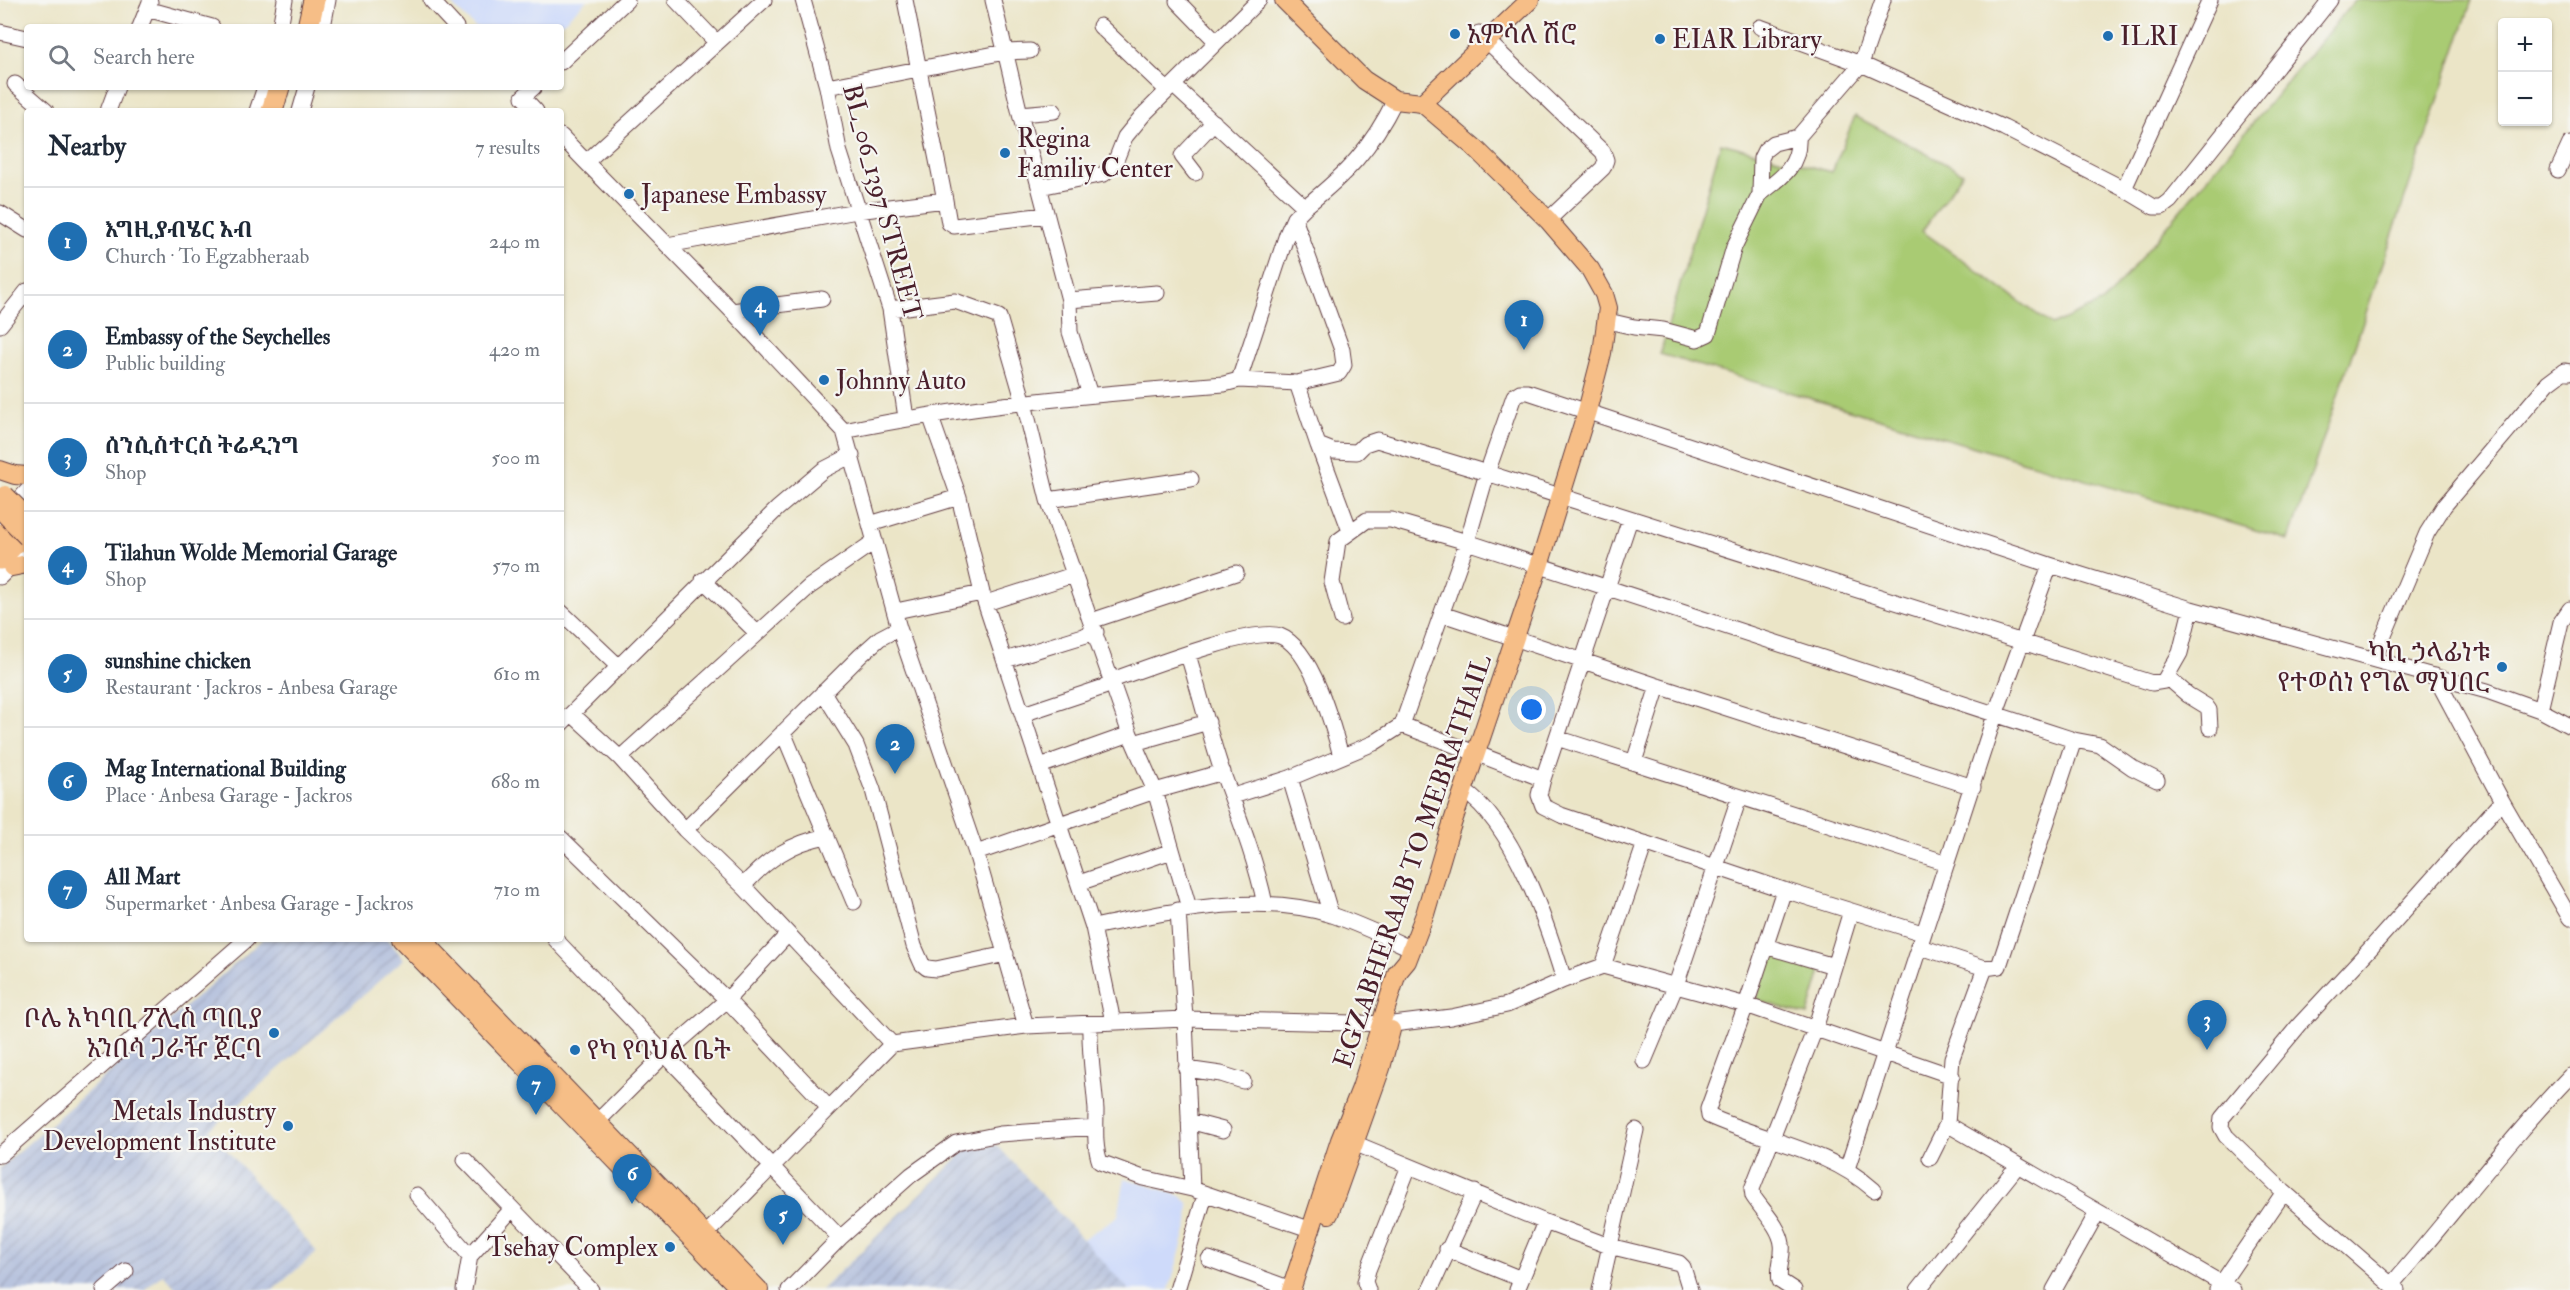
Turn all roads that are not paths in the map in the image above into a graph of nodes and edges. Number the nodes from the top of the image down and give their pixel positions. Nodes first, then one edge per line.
1 (285, 0) edge
2 (299, 0) edge
3 (314, 0) edge
4 (328, 0) edge
5 (431, 0) edge
6 (627, 0) edge
7 (676, 0) edge
8 (764, 0) edge
9 (803, 0) edge
10 (905, 0) edge
11 (993, 0) edge
12 (1259, 0) edge
13 (1284, 0) edge
14 (1513, 0) edge
15 (1530, 0) edge
16 (1883, 0) edge
17 (2210, 0) edge
18 (2330, 0) edge
19 (1177, 1) edge
20 (149, 5) edge
21 (141, 24) edge
22 (203, 24) edge
23 (281, 24) edge
24 (295, 24) edge
25 (309, 24) edge
26 (323, 24) edge
27 (453, 24) edge
28 (1100, 26) dead end
29 (1760, 27) dead end
30 (0, 32) edge
31 (24, 37) edge
32 (1484, 37) junction
33 (1216, 40) junction
34 (716, 42) junction
35 (1030, 51) dead end
36 (1005, 52) junction
37 (564, 59) edge
38 (1861, 64) junction
39 (921, 70) junction
40 (15, 84) dead end
41 (827, 87) junction
42 (1170, 88) junction
43 (116, 90) edge
44 (264, 90) edge
45 (278, 90) edge
46 (292, 90) edge
47 (306, 90) edge
48 (523, 90) edge
49 (1409, 101) junction
50 (43, 108) edge
51 (109, 108) edge
52 (258, 108) edge
53 (273, 108) edge
54 (287, 108) edge
55 (301, 108) edge
56 (534, 108) edge
57 (1054, 111) dead end
58 (1020, 114) junction
59 (1214, 122) junction
60 (1798, 137) junction
61 (564, 139) edge
62 (2570, 144) edge
63 (586, 162) junction
64 (2558, 170) dead end
65 (1195, 173) dead end
66 (1040, 187) junction
67 (2124, 189) junction
68 (1760, 194) junction
69 (945, 200) junction
70 (1305, 207) junction
71 (857, 211) junction
72 (0, 213) edge
73 (1046, 215) junction
74 (1294, 218) junction
75 (1548, 220) junction
76 (24, 228) edge
77 (667, 245) junction
78 (1157, 293) dead end
79 (24, 295) edge
80 (822, 299) dead end
81 (1069, 300) junction
82 (890, 309) junction
83 (732, 311) junction
84 (1608, 321) junction
85 (0, 325) edge
86 (2570, 372) edge
87 (1239, 380) junction
88 (1297, 382) junction
89 (1090, 395) junction
90 (1024, 403) junction
91 (1587, 411) junction
92 (930, 415) junction
93 (906, 418) junction
94 (844, 431) junction
95 (1318, 445) junction
96 (852, 455) junction
97 (0, 470) edge
98 (1487, 473) junction
99 (24, 476) edge
100 (1191, 479) dead end
101 (0, 490) edge
102 (24, 494) edge
103 (1561, 495) junction
104 (958, 497) junction
105 (1048, 500) junction
106 (0, 509) edge
107 (24, 513) edge
108 (24, 514) edge
109 (1630, 519) junction
110 (0, 522) edge
111 (870, 524) junction
112 (1350, 531) junction
113 (24, 534) edge
114 (24, 537) edge
115 (0, 539) edge
116 (874, 541) junction
117 (1467, 542) junction
118 (24, 553) edge
119 (2050, 565) junction
120 (1539, 566) junction
121 (10, 567) edge
122 (1236, 573) dead end
123 (1073, 575) junction
124 (703, 580) junction
125 (1607, 590) junction
126 (984, 598) junction
127 (2191, 609) junction
128 (2570, 609) edge
129 (896, 611) junction
130 (1442, 614) junction
131 (564, 615) edge
132 (1342, 619) dead end
133 (1094, 626) junction
134 (899, 628) junction
135 (757, 633) junction
136 (1516, 639) junction
137 (2021, 641) junction
138 (1188, 655) junction
139 (2374, 659) junction
140 (1005, 660) junction
141 (1583, 661) junction
142 (619, 667) junction
143 (2435, 676) junction
144 (2167, 677) junction
145 (1112, 680) junction
146 (1658, 686) junction
147 (823, 693) junction
148 (2540, 710) junction
149 (1023, 714) junction
150 (1995, 715) junction
151 (566, 719) edge
152 (1208, 722) junction
153 (1402, 725) junction
154 (2570, 726) edge
155 (2210, 728) dead end
156 (783, 732) junction
157 (1557, 738) junction
158 (1132, 739) junction
159 (2074, 740) junction
160 (1476, 753) junction
161 (1341, 756) junction
162 (620, 758) junction
163 (1634, 762) junction
164 (1040, 766) junction
165 (1223, 772) junction
166 (1290, 778) junction
167 (1543, 779) junction
168 (2157, 780) dead end
169 (1973, 787) junction
170 (1155, 791) junction
171 (1464, 791) junction
172 (1233, 796) junction
173 (1739, 798) junction
174 (2502, 801) junction
175 (1061, 825) junction
176 (685, 830) junction
177 (827, 836) junction
178 (564, 841) edge
179 (1645, 843) junction
180 (1172, 851) junction
181 (976, 854) junction
182 (1947, 863) junction
183 (1715, 866) junction
184 (1078, 883) junction
185 (743, 886) junction
186 (1784, 890) junction
187 (854, 902) dead end
188 (1265, 904) junction
189 (1184, 909) junction
190 (1851, 911) junction
191 (1332, 915) junction
192 (2570, 918) edge
193 (1093, 927) junction
194 (788, 934) junction
195 (1920, 939) junction
196 (244, 942) edge
197 (404, 942) edge
198 (424, 942) edge
199 (558, 942) edge
200 (1765, 946) junction
201 (1006, 954) junction
202 (1410, 955) junction
203 (1603, 966) junction
204 (1834, 966) junction
205 (1986, 968) junction
206 (1573, 977) junction
207 (1676, 984) junction
208 (727, 1000) junction
209 (1746, 1005) junction
210 (481, 1011) junction
211 (1185, 1019) junction
212 (1113, 1022) junction
213 (1387, 1024) junction
214 (1090, 1025) junction
215 (1026, 1026) junction
216 (1815, 1029) junction
217 (892, 1044) junction
218 (1886, 1052) junction
219 (665, 1054) junction
220 (1644, 1061) dead end
221 (1186, 1069) junction
222 (1952, 1076) junction
223 (2570, 1076) edge
224 (1243, 1081) dead end
225 (830, 1108) junction
226 (598, 1121) junction
227 (1189, 1121) junction
228 (1947, 1124) junction
229 (1096, 1126) junction
230 (1223, 1130) dead end
231 (1636, 1130) dead end
232 (1774, 1138) junction
233 (1354, 1143) junction
234 (0, 1155) edge
235 (1930, 1158) dead end
236 (465, 1160) dead end
237 (772, 1165) junction
238 (2018, 1165) junction
239 (1409, 1166) junction
240 (1847, 1169) junction
241 (1874, 1190) dead end
242 (1199, 1192) junction
243 (1475, 1192) junction
244 (2284, 1192) junction
245 (417, 1196) dead end
246 (512, 1209) junction
247 (2097, 1213) junction
248 (1545, 1222) junction
249 (1312, 1230) junction
250 (706, 1234) junction
251 (840, 1238) junction
252 (1609, 1245) junction
253 (1447, 1249) junction
254 (470, 1256) junction
255 (1209, 1259) dead end
256 (126, 1271) dead end
257 (1519, 1284) edge
258 (2224, 1288) edge
259 (2394, 1288) edge
260 (104, 1290) edge
261 (464, 1290) edge
262 (591, 1290) edge
263 (741, 1290) edge
264 (759, 1290) edge
265 (789, 1290) edge
266 (1176, 1290) edge
267 (1291, 1290) edge
268 (1304, 1290) edge
269 (1368, 1290) edge
270 (1430, 1290) edge
271 (1600, 1290) edge
272 (1690, 1290) edge
273 (1794, 1290) edge
274 (1918, 1290) edge
275 (2054, 1290) edge

1 - 23 street
2 - 24 highway
3 - 25 highway
4 - 26 street
5 - 27 street
6 - 37 street
7 - 34 street
8 - 34 street
9 - 41 street, BL_06_1397 STREET
10 - 39 street
11 - 36 street
12 - 33 street
13 - 49 main road
14 - 32 main road
15 - 32 main road
16 - 38 street
17 - 67 street
18 - 67 street
19 - 33 street
20 - 21 street
20 - 22 street
28 - 42 street
29 - 38 street
30 - 31 street
32 - 49 main road
32 - 75 street
33 - 42 street
34 - 63 street
35 - 36 street
36 - 39 street
36 - 58 street
38 - 60 street
38 - 67 street
39 - 41 street
39 - 69 street
40 - 50 street
41 - 71 street, BL_06_1397 STREET
42 - 59 street
42 - 66 street
43 - 51 street
44 - 52 street
45 - 53 highway
46 - 54 highway
47 - 55 street
48 - 56 street
49 - 70 street
49 - 75 main road
57 - 58 street
58 - 66 street
59 - 65 street
59 - 70 street
60 - 68 street
60 - 68 street
61 - 63 street
62 - 64 street
63 - 77 street
66 - 73 street
68 - 84 street
69 - 71 street
69 - 73 street
70 - 74 street
71 - 77 street
71 - 82 street, BL_06_1397 STREET
72 - 76 street
73 - 81 street
74 - 87 street
74 - 88 street
75 - 84 main road
77 - 83 street
78 - 81 street
79 - 85 street
80 - 83 street
81 - 89 street
82 - 90 street
82 - 93 street, BL_06_1397 STREET
83 - 94 street
84 - 91 main road, EGZABHERAAB TO MEBRATHAIL
86 - 139 street
87 - 88 street
87 - 89 street
88 - 95 street
89 - 90 street
90 - 92 street
90 - 105 street
91 - 98 street
91 - 103 main road, EGZABHERAAB TO MEBRATHAIL
91 - 119 street
92 - 93 street
92 - 104 street
93 - 94 street
94 - 96 street
95 - 98 street
95 - 112 street
96 - 111 street
96 - 124 street
97 - 99 main road
98 - 103 street
98 - 117 street
100 - 105 street
101 - 108 main road, bridge
102 - 110 street
103 - 109 street
103 - 120 main road, EGZABHERAAB TO MEBRATHAIL
104 - 111 street
104 - 126 street
105 - 123 street
106 - 113 main road, bridge
107 - 115 highway
109 - 125 street
109 - 137 street
111 - 116 street
112 - 117 street
112 - 132 street
114 - 121 highway
116 - 129 street
116 - 135 street
117 - 120 street
117 - 130 street
118 - 121 street
119 - 127 street
119 - 137 street
120 - 125 street
120 - 136 main road, EGZABHERAAB TO MEBRATHAIL
122 - 133 street
123 - 126 street
123 - 133 street
124 - 135 street
124 - 142 street
125 - 141 street
125 - 150 street
126 - 129 street
126 - 140 street
127 - 139 street
127 - 144 street
128 - 148 street
129 - 134 street
130 - 136 street
130 - 153 street
131 - 142 street
133 - 140 street
133 - 145 street
134 - 147 street
134 - 181 street
135 - 162 street
136 - 141 street
136 - 160 main road, EGZABHERAAB TO MEBRATHAIL
137 - 144 street
137 - 150 street
138 - 145 street
138 - 152 street
138 - 161 street
139 - 143 street
140 - 149 street
141 - 146 street
141 - 157 street
142 - 151 street
143 - 148 street
143 - 174 street
144 - 155 street
145 - 149 street
145 - 158 street
146 - 163 street
146 - 169 street
147 - 156 street
147 - 201 street
148 - 154 street
149 - 164 street
150 - 159 street
150 - 169 street
151 - 162 street
152 - 158 street
152 - 165 street
153 - 160 street
153 - 161 street
156 - 176 street
156 - 177 street
157 - 163 street
157 - 167 street
158 - 164 street
158 - 170 street
159 - 168 street
159 - 205 street
160 - 167 street
160 - 171 main road, EGZABHERAAB TO MEBRATHAIL
161 - 166 street
162 - 176 street
163 - 173 street
164 - 175 street
165 - 170 street
165 - 172 street
166 - 172 street
166 - 191 street
167 - 179 street
169 - 182 street
170 - 175 street
170 - 180 street
171 - 202 main road, EGZABHERAAB TO MEBRATHAIL
171 - 206 street
172 - 188 street
173 - 182 street
173 - 183 street
174 - 192 street
174 - 244 street
175 - 181 street
175 - 184 street
176 - 185 street
177 - 185 street
177 - 187 street
178 - 208 street
179 - 183 street
179 - 203 street
180 - 184 street
180 - 189 street
181 - 201 street
182 - 195 street
183 - 186 street
183 - 207 street
184 - 193 street
185 - 194 street
186 - 190 street
186 - 200 street
188 - 189 street
188 - 191 street
189 - 193 street
189 - 211 street
190 - 195 street
190 - 204 street
191 - 202 street
193 - 212 street
194 - 208 street
194 - 217 street
195 - 205 street
195 - 218 street
196 - 234 street
197 - 210 main road
198 - 210 main road
199 - 219 street
200 - 204 street
200 - 209 street
201 - 215 street
202 - 213 main road, EGZABHERAAB TO MEBRATHAIL
203 - 206 street
203 - 207 street
204 - 216 street
205 - 222 street
206 - 213 street
207 - 209 street
207 - 220 street
208 - 219 street
208 - 225 street
209 - 216 street
209 - 232 street
210 - 226 main road
210 - 263 main road
211 - 212 street
211 - 213 street
211 - 221 street
212 - 214 street
213 - 233 main road
213 - 249 main road, EGZABHERAAB TO MEBRATHAIL
214 - 215 street
214 - 229 street
215 - 217 street
216 - 218 street
216 - 232 street
217 - 225 street
218 - 222 street
218 - 240 street
219 - 226 street
219 - 237 street
221 - 224 street
221 - 227 street
222 - 228 street
223 - 259 street
225 - 237 street
226 - 250 main road
227 - 230 street
227 - 242 street
228 - 235 street
228 - 238 street
229 - 242 street
229 - 251 street
231 - 252 street
232 - 240 street
232 - 273 street
233 - 239 street
233 - 268 main road
236 - 246 street
237 - 250 street
237 - 251 street
238 - 247 street
238 - 274 street
239 - 243 street
239 - 269 street
240 - 241 street
242 - 249 street
242 - 266 street
243 - 248 street
243 - 253 street
244 - 258 street
244 - 259 street
245 - 254 street
246 - 254 street
246 - 262 street
247 - 258 street
247 - 275 street
248 - 252 street
248 - 257 street
249 - 267 main road, EGZABHERAAB TO MEBRATHAIL
250 - 264 main road
251 - 265 street
252 - 271 street
252 - 272 street
253 - 257 street
253 - 270 street
254 - 261 street
255 - 267 street
256 - 260 street

